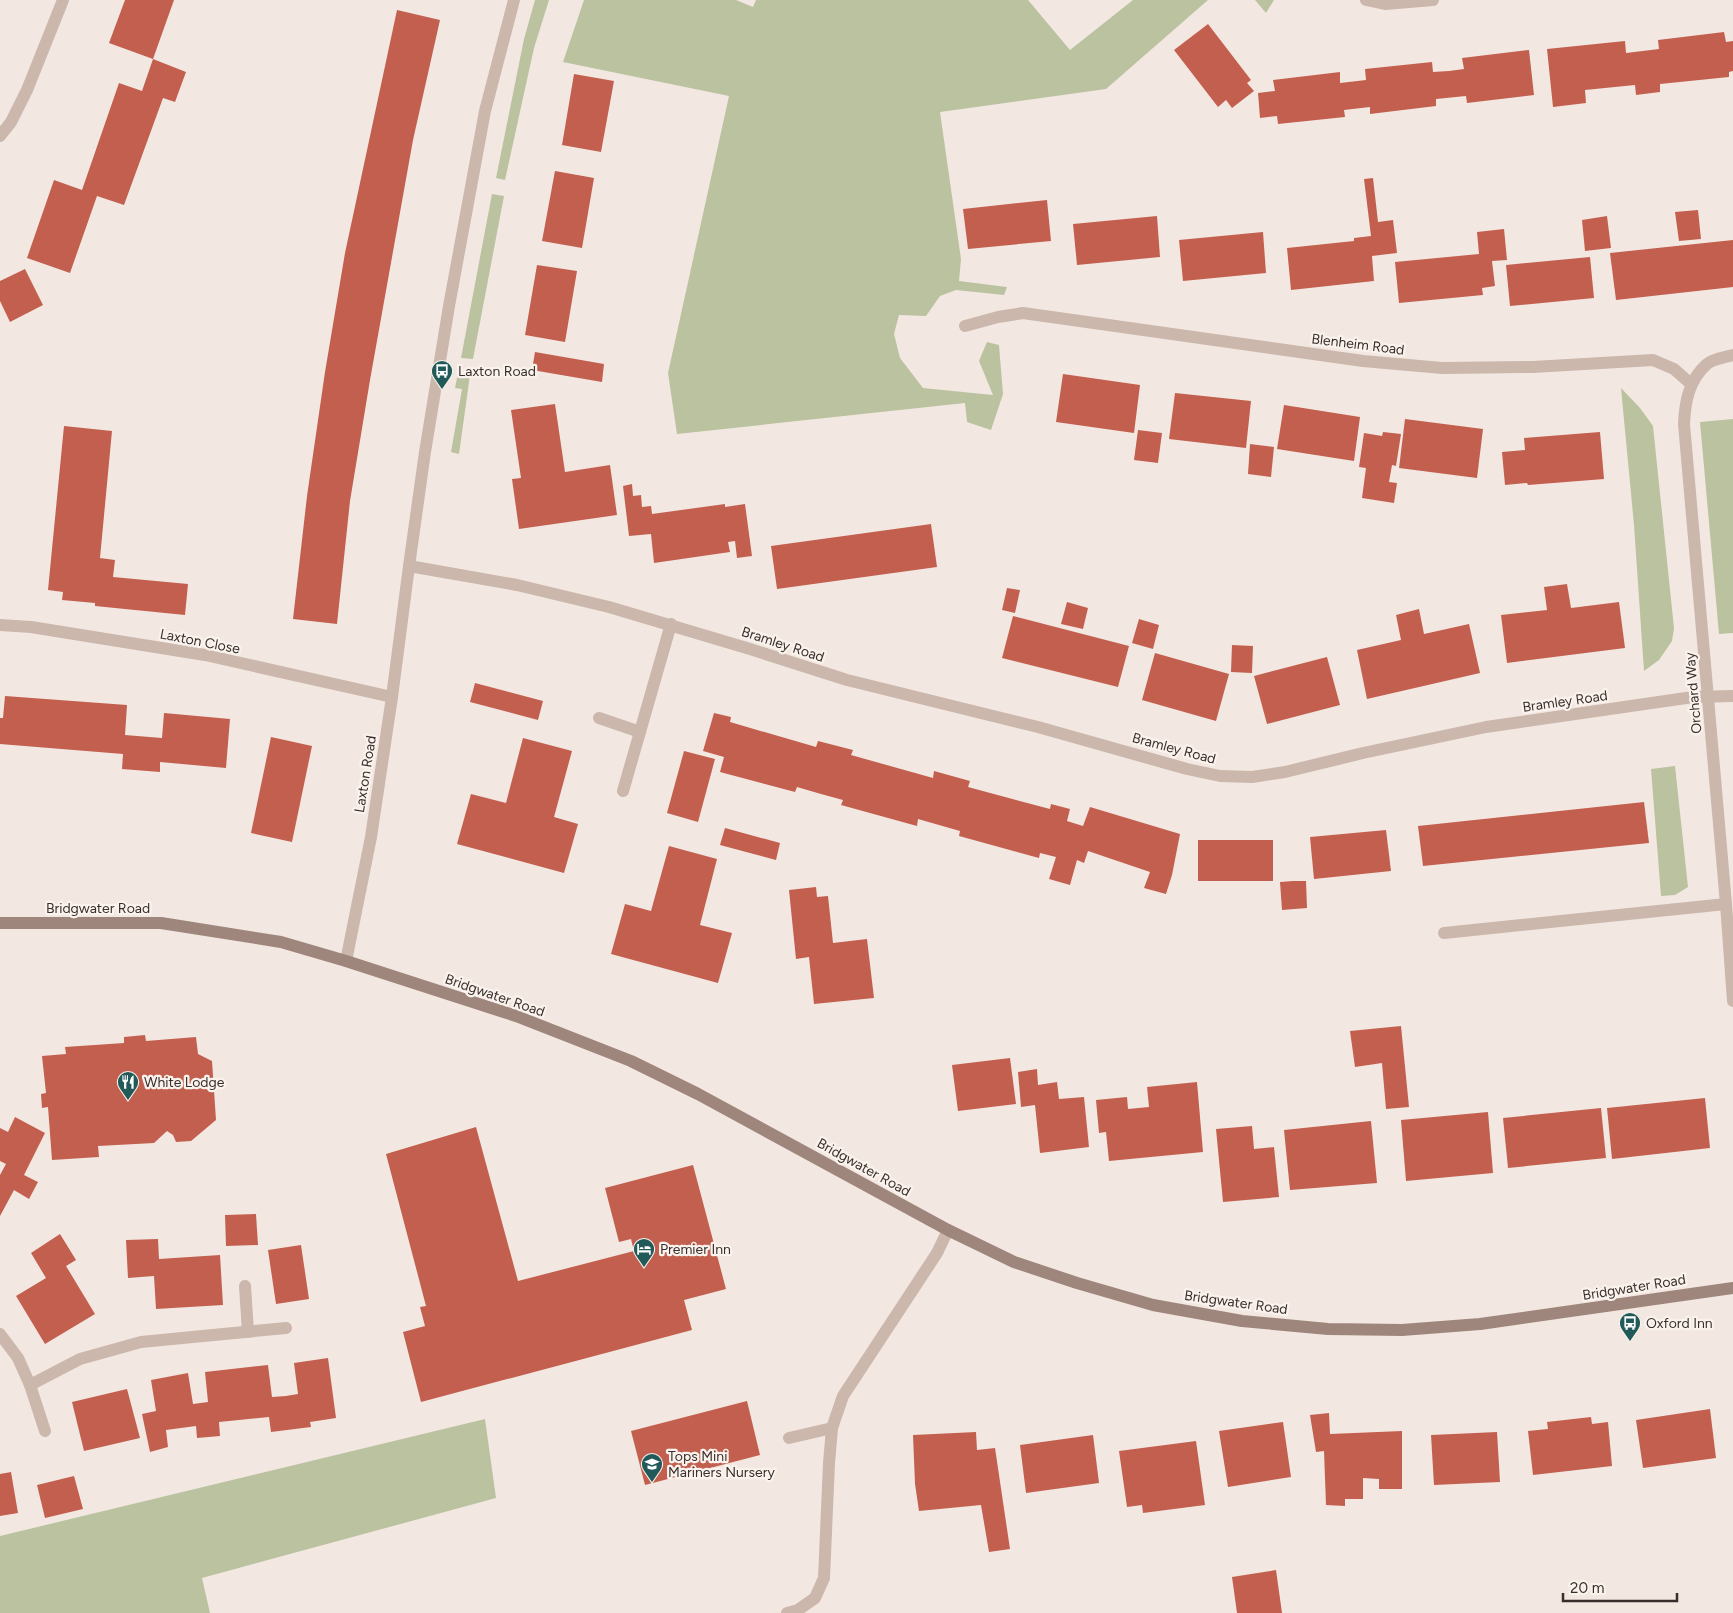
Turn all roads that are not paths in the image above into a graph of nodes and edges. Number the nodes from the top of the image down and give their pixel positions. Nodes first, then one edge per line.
1 (63, 0) edge
2 (514, 0) edge
3 (1366, 0) edge
4 (1433, 0) edge
5 (0, 136) edge
6 (965, 326) dead end
7 (1733, 354) edge
8 (1691, 384) junction
9 (409, 566) junction
10 (671, 624) junction
11 (0, 625) edge
12 (1733, 696) edge
13 (392, 697) junction
14 (1708, 697) junction
15 (599, 718) dead end
16 (640, 732) junction
17 (623, 791) dead end
18 (1726, 904) junction
19 (0, 923) edge
20 (1444, 933) dead end
21 (346, 961) junction
22 (1733, 1001) edge
23 (948, 1230) junction
24 (245, 1286) dead end
25 (1733, 1288) edge
26 (286, 1328) dead end
27 (248, 1332) junction
28 (0, 1334) edge
29 (30, 1385) junction
30 (832, 1428) junction
31 (45, 1431) dead end
32 (788, 1438) dead end
33 (788, 1613) edge

1 - 5 street
2 - 9 street, Laxton Road
3 - 4 street
6 - 8 street, Blenheim Road
7 - 8 street
8 - 14 street, Orchard Way
9 - 10 street, Bramley Road
9 - 13 street, Laxton Road
10 - 14 street, Bramley Road
10 - 16 street
11 - 13 street, Laxton Close
12 - 14 street, Bramley Road
13 - 21 street, Laxton Road
14 - 18 street, Orchard Way
15 - 16 street
16 - 17 street
18 - 20 street
18 - 22 street, Orchard Way
19 - 21 street, Bridgwater Road
21 - 23 street, Bridgwater Road
23 - 25 street, Bridgwater Road
23 - 30 street
24 - 27 street
26 - 27 street
27 - 29 street
28 - 29 street
29 - 31 street
30 - 32 street
30 - 33 street

